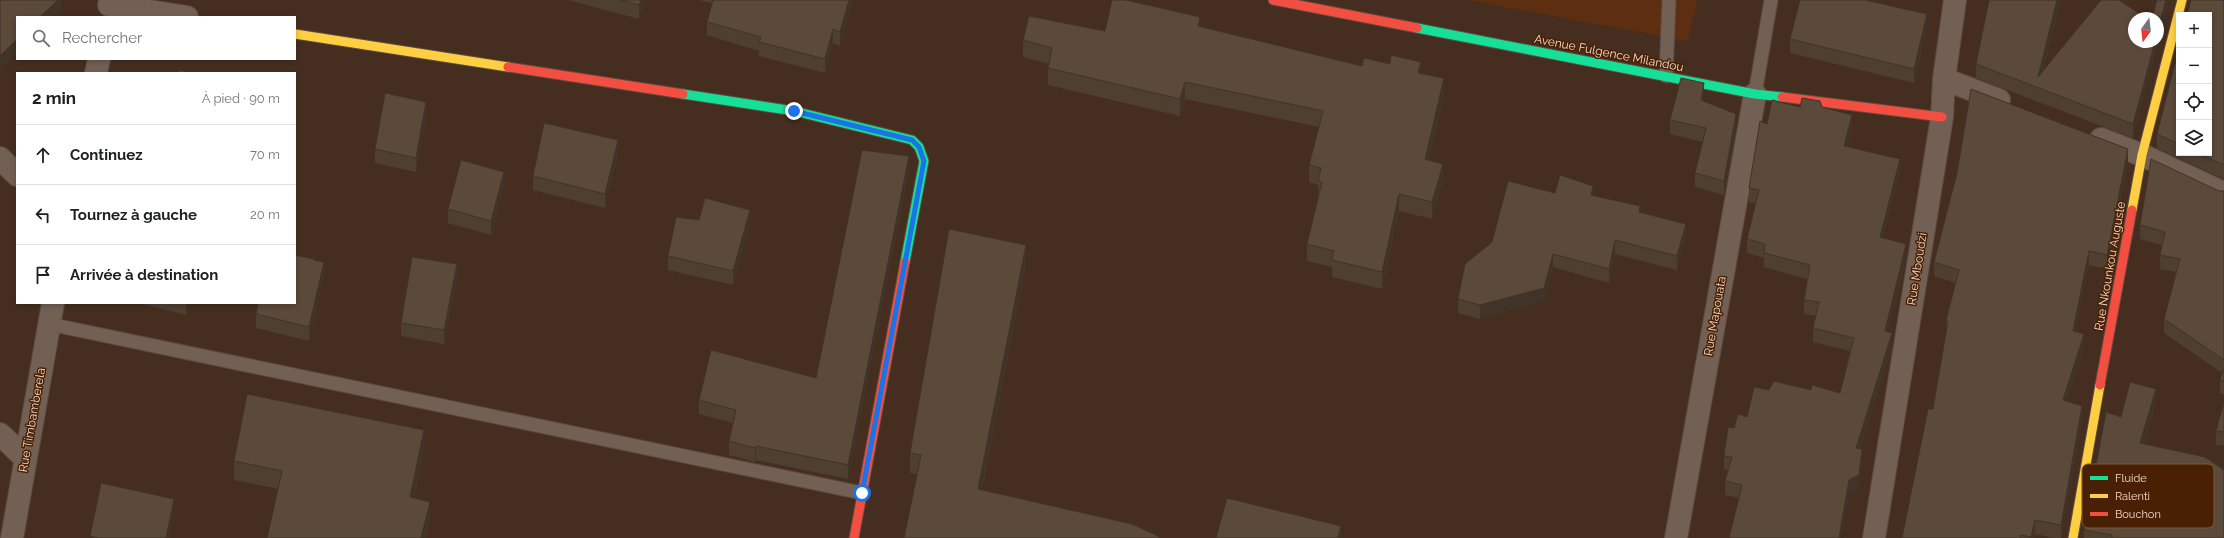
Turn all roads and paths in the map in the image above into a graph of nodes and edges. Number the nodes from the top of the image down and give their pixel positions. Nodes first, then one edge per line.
1 (1273, 0) edge
2 (1669, 0) edge
3 (1771, 0) edge
4 (1955, 0) edge
5 (2182, 0) edge
6 (108, 7) edge
7 (179, 16) edge
8 (296, 34) edge
9 (99, 60) edge
10 (96, 72) edge
11 (1666, 76) junction
12 (1944, 79) junction
13 (1754, 94) junction
14 (2017, 107) edge
15 (1942, 117) junction
16 (2083, 132) edge
17 (2142, 155) junction
18 (0, 158) edge
19 (16, 174) edge
20 (2224, 193) edge
21 (53, 304) edge
22 (49, 324) junction
23 (0, 434) edge
24 (26, 459) junction
25 (2086, 464) edge
26 (2082, 488) edge
27 (862, 493) junction
28 (12, 538) edge
29 (854, 538) edge
30 (1676, 538) edge
31 (1874, 538) edge
32 (2073, 538) edge

1 - 11 street, Avenue Fulgence Milandou
2 - 11 lane
3 - 13 lane
4 - 12 street, Rue Mboudzi
5 - 17 street, Rue Nkounkou Auguste
6 - 7 street
8 - 27 street
9 - 10 street
11 - 13 street, Avenue Fulgence Milandou
12 - 14 street
12 - 15 street, Rue Mboudzi
13 - 15 street, Avenue Fulgence Milandou
13 - 30 street, Rue Mapouata
15 - 31 street, Rue Mboudzi
16 - 17 street
17 - 20 street
17 - 25 street, Rue Nkounkou Auguste
18 - 19 street
21 - 22 street, Rue Timbamberela
22 - 24 street, Rue Timbamberela
22 - 27 lane
23 - 24 street
24 - 28 street, Rue Timbamberela
26 - 32 street, Rue Nkounkou Auguste
27 - 29 street

